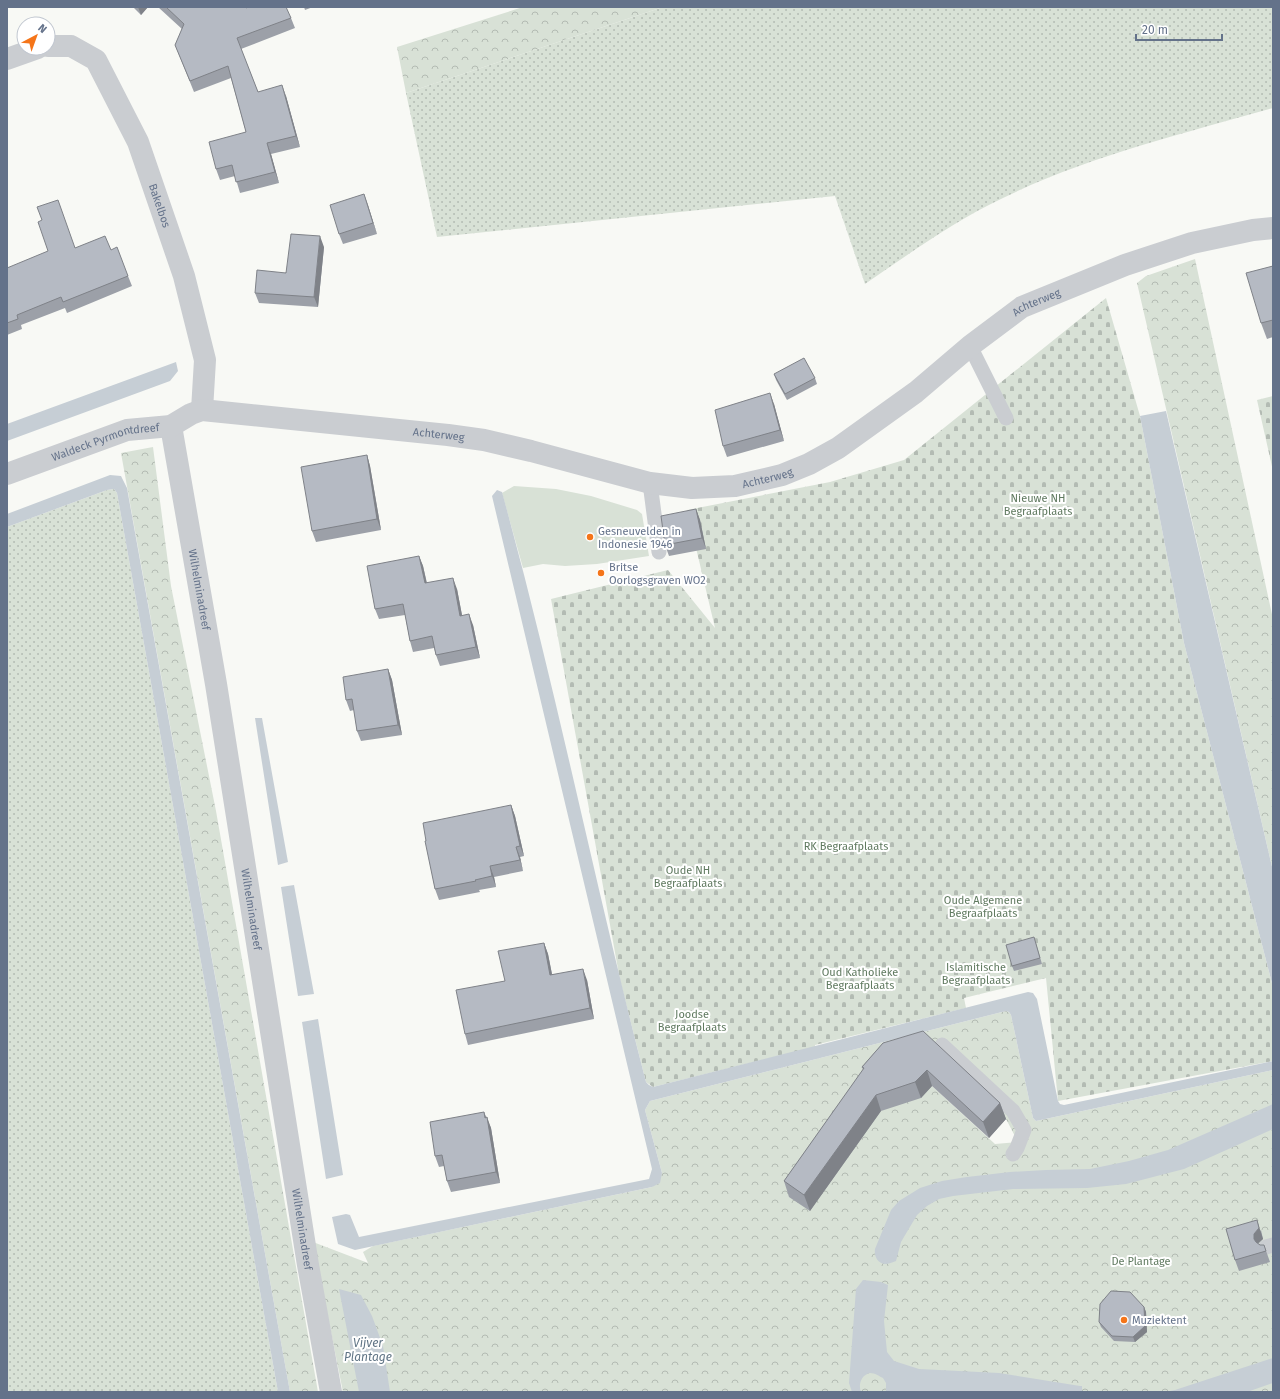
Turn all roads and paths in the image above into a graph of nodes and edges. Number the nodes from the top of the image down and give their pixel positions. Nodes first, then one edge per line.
1 (56, 46) edge
2 (1273, 228) edge
3 (970, 346) junction
4 (202, 410) junction
5 (1006, 418) dead end
6 (171, 426) junction
7 (7, 474) edge
8 (650, 483) junction
9 (659, 552) dead end
10 (942, 1045) dead end
11 (1013, 1154) dead end
12 (331, 1392) edge

1 - 4 street, Bakelbos
2 - 3 street, Achterweg
3 - 5 lane
3 - 8 street, Achterweg
4 - 6 street, Waldeck Pyrmontdreef
4 - 8 street, Achterweg
6 - 7 street, Waldeck Pyrmontdreef
6 - 12 street, Wilhelminadreef
8 - 9 lane
10 - 11 lane

